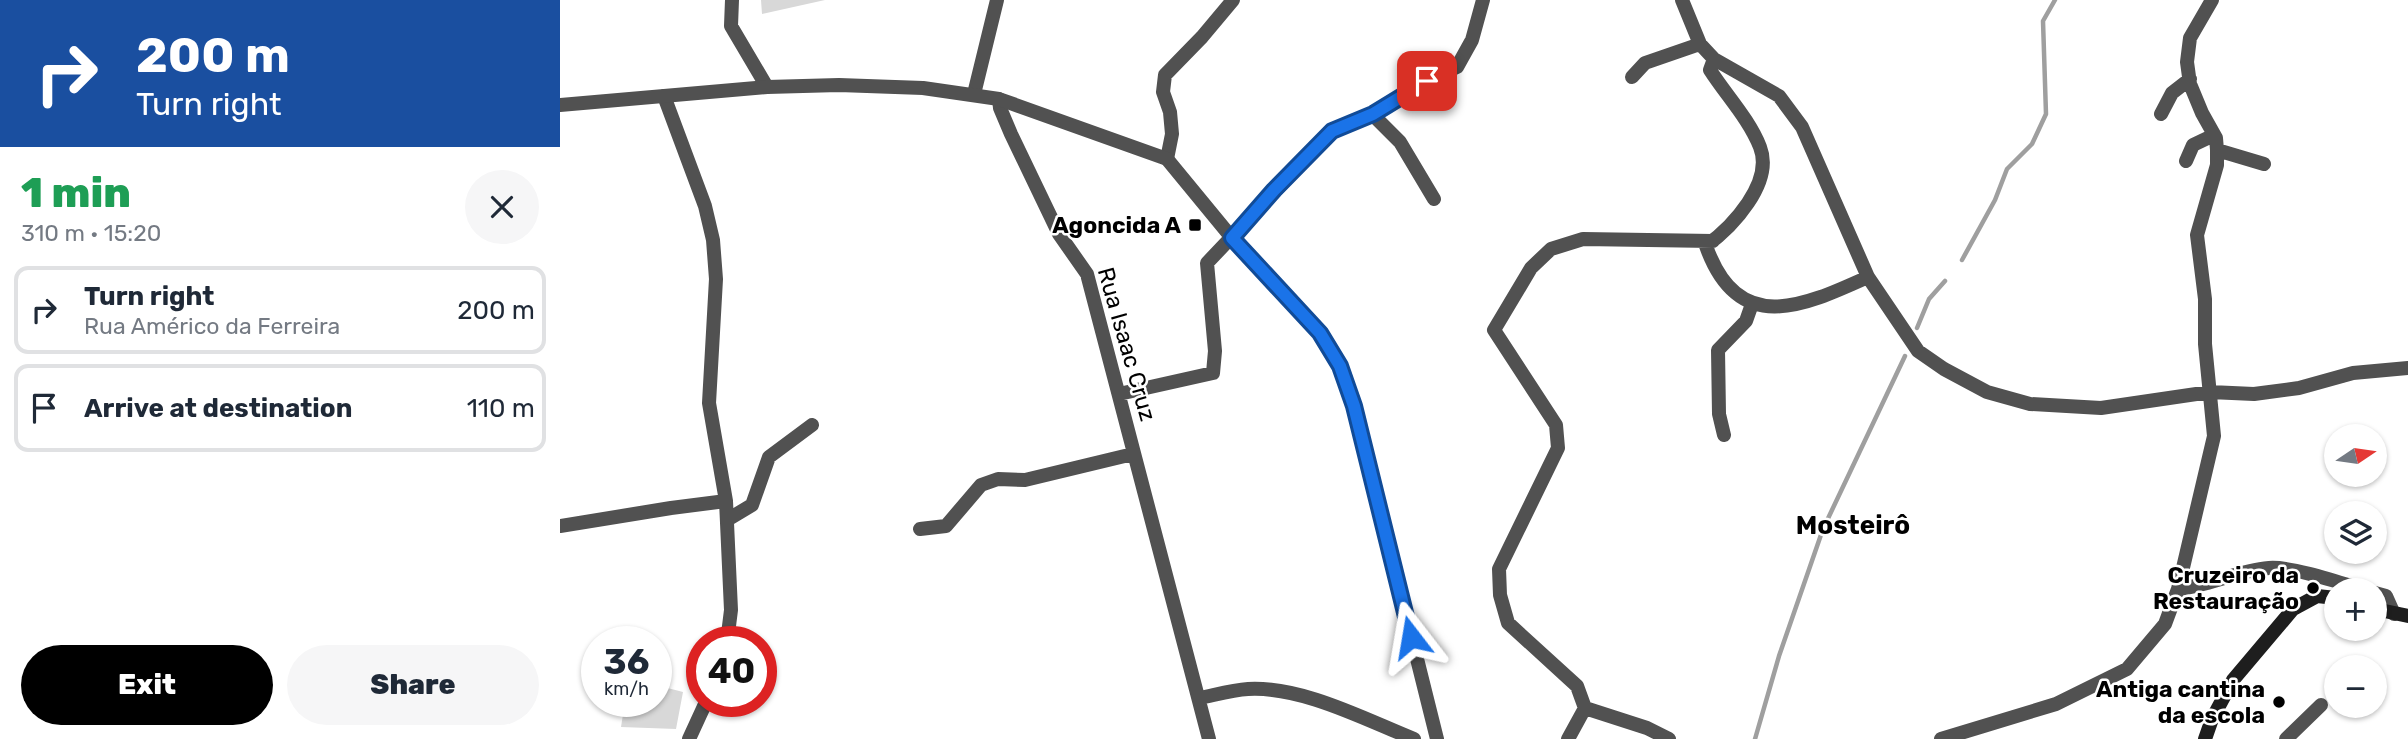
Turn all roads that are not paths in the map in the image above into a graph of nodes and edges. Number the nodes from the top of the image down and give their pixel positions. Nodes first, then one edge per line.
1 (732, 0) edge
2 (997, 0) edge
3 (1233, 0) edge
4 (1483, 0) edge
5 (1682, 0) edge
6 (2212, 0) edge
7 (1700, 44) junction
8 (1714, 59) junction
9 (1632, 77) dead end
10 (2190, 79) junction
11 (767, 87) junction
12 (974, 94) junction
13 (664, 96) junction
14 (999, 99) junction
15 (560, 105) edge
16 (1373, 114) junction
17 (2161, 114) dead end
18 (2214, 135) junction
19 (2217, 150) junction
20 (1167, 159) junction
21 (2186, 161) dead end
22 (2264, 164) dead end
23 (1434, 199) dead end
24 (1232, 238) junction
25 (1713, 241) junction
26 (1868, 277) junction
27 (1752, 304) junction
28 (2408, 368) edge
29 (2210, 392) junction
30 (1119, 394) junction
31 (812, 425) dead end
32 (1724, 435) dead end
33 (1133, 454) junction
34 (726, 501) junction
35 (727, 520) junction
36 (560, 526) edge
37 (920, 530) dead end
38 (2324, 578) edge
39 (2178, 589) junction
40 (2324, 597) edge
41 (729, 626) edge
42 (1200, 698) junction
43 (2321, 705) dead end
44 (1586, 708) junction
45 (699, 717) edge
46 (689, 739) edge
47 (1209, 739) edge
48 (1414, 739) edge
49 (1437, 739) edge
50 (1567, 739) edge
51 (1669, 739) edge
52 (1941, 739) edge
53 (2205, 739) edge
54 (2286, 739) edge

1 - 11 street
2 - 12 street
3 - 20 street
4 - 16 street
5 - 7 street
6 - 10 street
7 - 8 street
7 - 9 street
8 - 25 street
8 - 26 street
10 - 17 street
10 - 18 street
11 - 12 street
11 - 13 street
12 - 14 street
13 - 15 street
13 - 34 street
14 - 20 street
14 - 30 street, Rua Isaac Cruz
16 - 23 street
16 - 24 street
18 - 19 street
18 - 21 street
19 - 22 street
19 - 29 street
20 - 24 street
24 - 30 street
24 - 49 street
25 - 27 street
25 - 44 street
26 - 27 street
26 - 29 street
27 - 32 street
28 - 29 street
29 - 39 street
30 - 33 street, Rua Isaac Cruz
31 - 35 street
33 - 37 street
33 - 42 street, Rua Isaac Cruz
34 - 35 street
34 - 36 street
35 - 41 street
38 - 39 street
39 - 52 street
40 - 53 main road
42 - 47 street, Rua Isaac Cruz
42 - 48 street
43 - 54 street
44 - 50 street
44 - 51 street
45 - 46 street

